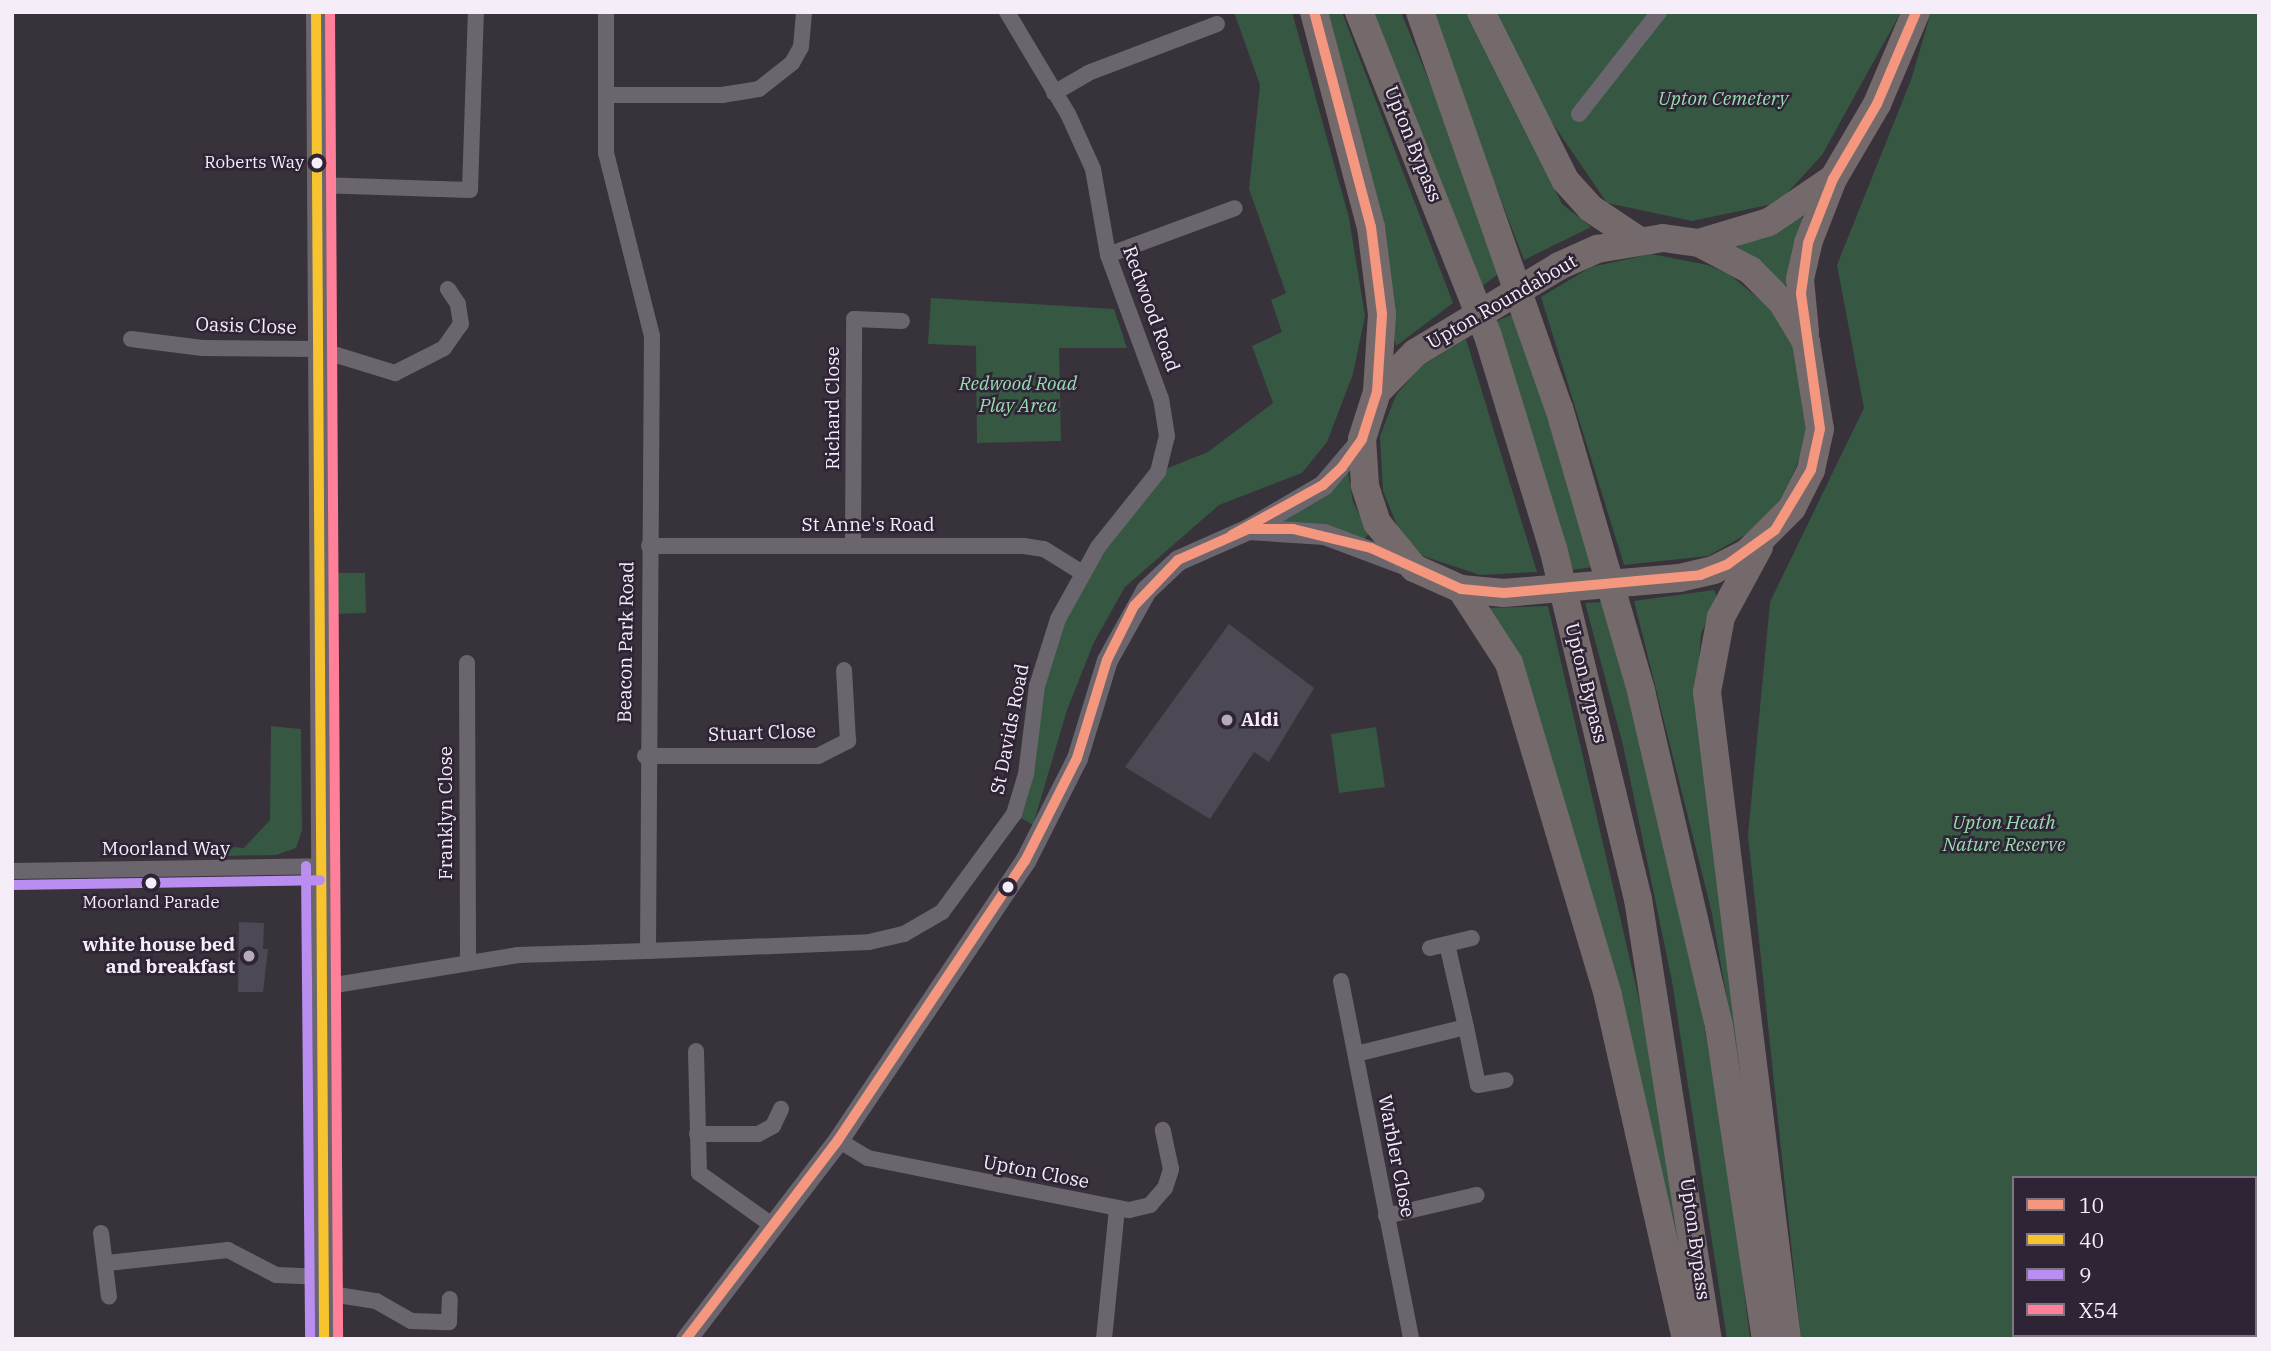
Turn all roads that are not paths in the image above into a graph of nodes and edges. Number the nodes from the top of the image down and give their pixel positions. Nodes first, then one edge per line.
1 (316, 12) edge
2 (476, 12) edge
3 (606, 12) edge
4 (804, 12) edge
5 (1007, 12) edge
6 (1314, 12) edge
7 (1359, 12) edge
8 (1420, 12) edge
9 (1481, 12) edge
10 (1659, 12) edge
11 (1916, 12) edge
12 (1217, 24) dead end
13 (1054, 93) junction
14 (607, 95) junction
15 (1579, 114) dead end
16 (1833, 179) junction
17 (318, 185) junction
18 (1235, 208) dead end
19 (1638, 240) junction
20 (1699, 243) junction
21 (1108, 255) junction
22 (448, 289) dead end
23 (902, 321) dead end
24 (131, 339) dead end
25 (1806, 342) junction
26 (317, 349) junction
27 (1377, 392) junction
28 (1362, 439) junction
29 (1248, 529) junction
30 (1762, 541) junction
31 (649, 546) junction
32 (853, 546) junction
33 (1414, 568) junction
34 (1081, 572) junction
35 (1461, 589) junction
36 (467, 663) dead end
37 (844, 670) dead end
38 (645, 756) junction
39 (320, 866) junction
40 (12, 871) edge
41 (1472, 938) dead end
42 (1447, 944) junction
43 (1430, 948) dead end
44 (648, 951) junction
45 (468, 963) junction
46 (1341, 981) dead end
47 (323, 987) junction
48 (1466, 1027) junction
49 (696, 1051) dead end
50 (1356, 1054) junction
51 (1506, 1080) dead end
52 (781, 1109) dead end
53 (1163, 1130) dead end
54 (697, 1134) junction
55 (838, 1140) junction
56 (1477, 1195) dead end
57 (1116, 1208) junction
58 (1386, 1216) junction
59 (772, 1225) junction
60 (101, 1233) dead end
61 (107, 1264) junction
62 (325, 1285) junction
63 (109, 1297) dead end
64 (450, 1298) dead end
65 (324, 1339) edge
66 (686, 1339) edge
67 (1104, 1339) edge
68 (1411, 1339) edge
69 (1686, 1339) edge
70 (1708, 1339) edge
71 (1766, 1339) edge
72 (1787, 1339) edge

1 - 17 main road
2 - 17 street
3 - 14 street, Beacon Park Road
4 - 14 street
5 - 13 street, Redwood Road
6 - 27 highway
7 - 70 highway, Upton Bypass
8 - 71 highway
9 - 19 highway
10 - 15 street
11 - 16 highway
12 - 13 street
13 - 21 street, Redwood Road
14 - 31 street, Beacon Park Road
16 - 20 highway
16 - 25 highway
17 - 26 main road
18 - 21 street
19 - 20 highway, Upton Roundabout
19 - 27 highway, Upton Roundabout
20 - 25 highway, Upton Roundabout
21 - 34 street, Redwood Road
22 - 26 street, Oasis Close
23 - 32 street, Richard Close
24 - 26 street, Oasis Close
25 - 30 highway, Upton Roundabout
26 - 39 main road
27 - 28 highway, Upton Roundabout
28 - 29 main road
28 - 33 highway, Upton Roundabout
29 - 33 main road
29 - 55 main road
30 - 35 highway, Upton Roundabout
30 - 72 highway
31 - 32 street, St Anne's Road
31 - 38 street, Beacon Park Road
32 - 34 street, St Anne's Road
33 - 35 highway, Upton Roundabout
34 - 44 street, St Davids Road
35 - 69 highway
36 - 45 street, Franklyn Close
37 - 38 street, Stuart Close
38 - 44 street, Beacon Park Road
39 - 40 street, Moorland Way
39 - 47 main road
41 - 42 street
42 - 43 street
42 - 48 street
44 - 45 street
45 - 47 street
46 - 50 street, Warbler Close
47 - 62 main road
48 - 50 street
48 - 51 street
49 - 54 street
50 - 58 street, Warbler Close
52 - 54 street
53 - 57 street, Upton Close
54 - 59 street
55 - 57 street, Upton Close
55 - 59 main road
56 - 58 street
57 - 67 street
58 - 68 street, Warbler Close
59 - 66 main road
60 - 61 street
61 - 62 street
61 - 63 street
62 - 64 street
62 - 65 main road

